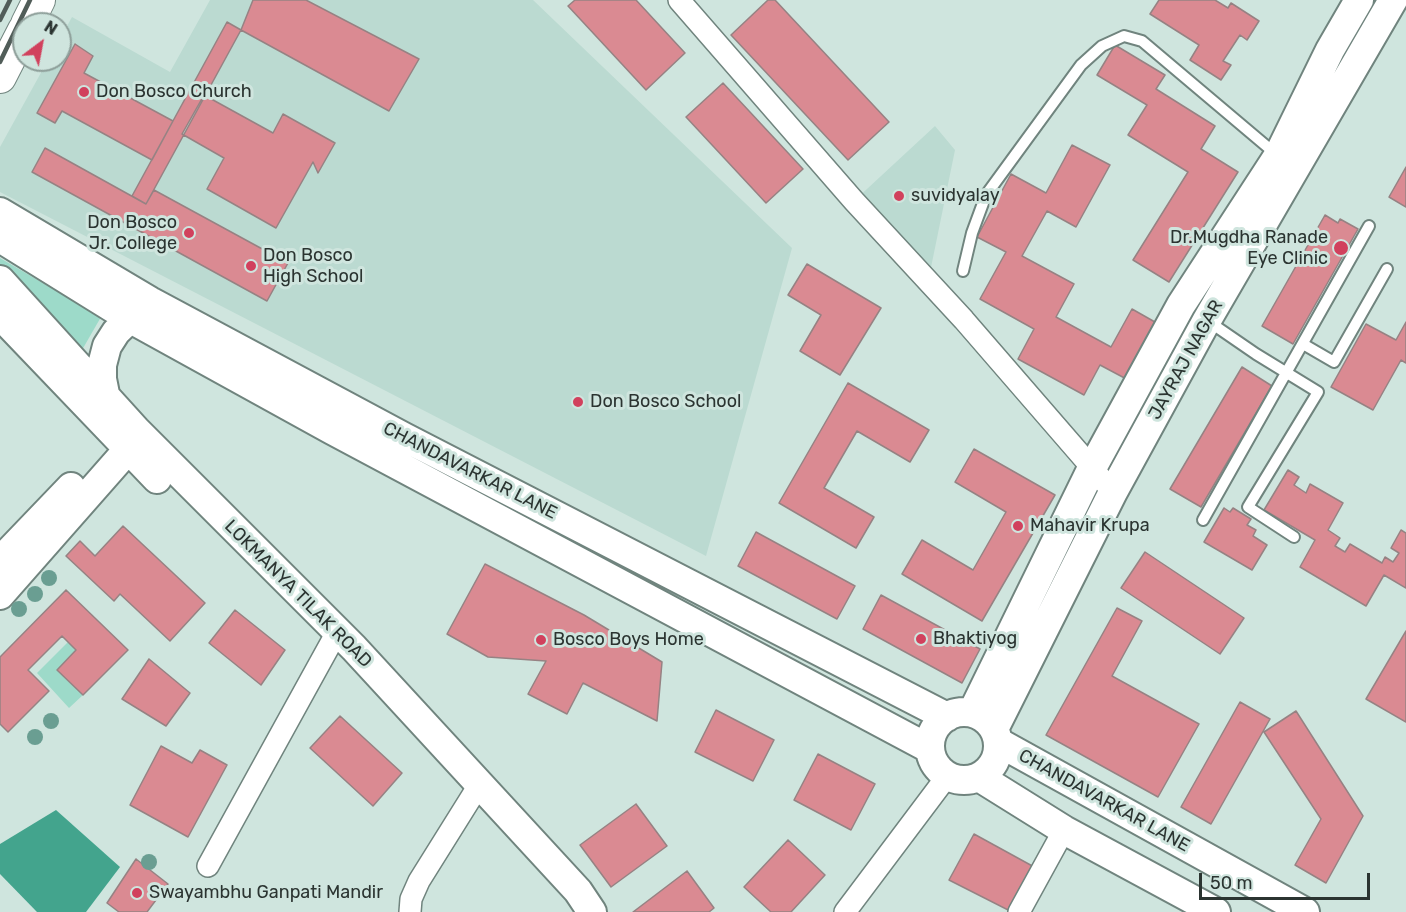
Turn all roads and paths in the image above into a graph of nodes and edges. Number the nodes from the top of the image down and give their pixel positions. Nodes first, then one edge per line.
1 (679, 0) edge
2 (1359, 0) edge
3 (1393, 0) edge
4 (1330, 50) junction
5 (12, 54) edge
6 (1356, 67) junction
7 (0, 77) edge
8 (1302, 136) junction
9 (1278, 156) junction
10 (0, 212) edge
11 (1253, 218) junction
12 (1369, 226) dead end
13 (0, 238) edge
14 (1387, 269) dead end
15 (963, 271) dead end
16 (0, 280) edge
17 (1181, 305) junction
18 (139, 309) junction
19 (0, 315) edge
20 (1207, 321) junction
21 (1303, 344) junction
22 (1287, 373) junction
23 (105, 394) junction
24 (130, 438) junction
25 (1091, 470) junction
26 (1113, 492) junction
27 (1203, 520) dead end
28 (1294, 537) dead end
29 (1051, 552) junction
30 (0, 561) edge
31 (1076, 567) junction
32 (0, 595) edge
33 (333, 639) junction
34 (1024, 640) junction
35 (978, 725) junction
36 (930, 749) junction
37 (948, 775) junction
38 (979, 777) junction
39 (474, 792) junction
40 (1064, 830) junction
41 (208, 866) dead end
42 (410, 912) edge
43 (570, 912) edge
44 (592, 912) edge
45 (845, 912) edge
46 (1019, 912) edge
47 (1216, 912) edge
48 (1305, 912) edge

1 - 25 street
2 - 4 street, JAYRAJ NAGAR
3 - 6 street, JAYRAJ NAGAR
4 - 6 street
4 - 8 street, JAYRAJ NAGAR
5 - 7 main road
6 - 8 street, JAYRAJ NAGAR
8 - 9 street, JAYRAJ NAGAR
8 - 11 street, JAYRAJ NAGAR
9 - 11 street, JAYRAJ NAGAR
9 - 15 lane
10 - 18 street, CHANDAVARKAR LANE
11 - 17 street, JAYRAJ NAGAR
11 - 20 street, JAYRAJ NAGAR
12 - 21 lane
13 - 18 street, CHANDAVARKAR LANE
14 - 21 lane
16 - 23 street, LOKMANYA TILAK ROAD
17 - 20 street
17 - 25 street, JAYRAJ NAGAR
18 - 23 street
18 - 35 street, CHANDAVARKAR LANE
18 - 36 street, CHANDAVARKAR LANE
19 - 24 street, LOKMANYA TILAK ROAD
20 - 22 lane
20 - 26 street, JAYRAJ NAGAR
21 - 22 lane
22 - 27 lane
22 - 28 lane
23 - 24 street, LOKMANYA TILAK ROAD
24 - 30 street
24 - 32 street
24 - 33 street, LOKMANYA TILAK ROAD
25 - 26 street
25 - 29 street, JAYRAJ NAGAR
26 - 31 street, JAYRAJ NAGAR
29 - 31 street
29 - 34 street, JAYRAJ NAGAR
31 - 34 street, JAYRAJ NAGAR
33 - 39 street, LOKMANYA TILAK ROAD
33 - 41 street
34 - 35 street, JAYRAJ NAGAR
35 - 36 street
35 - 38 street
35 - 48 street, CHANDAVARKAR LANE
36 - 37 street
37 - 38 street
37 - 45 street
38 - 40 street
39 - 42 street
39 - 43 street, LOKMANYA TILAK ROAD
39 - 44 street, LOKMANYA TILAK ROAD
40 - 46 street
40 - 47 street

